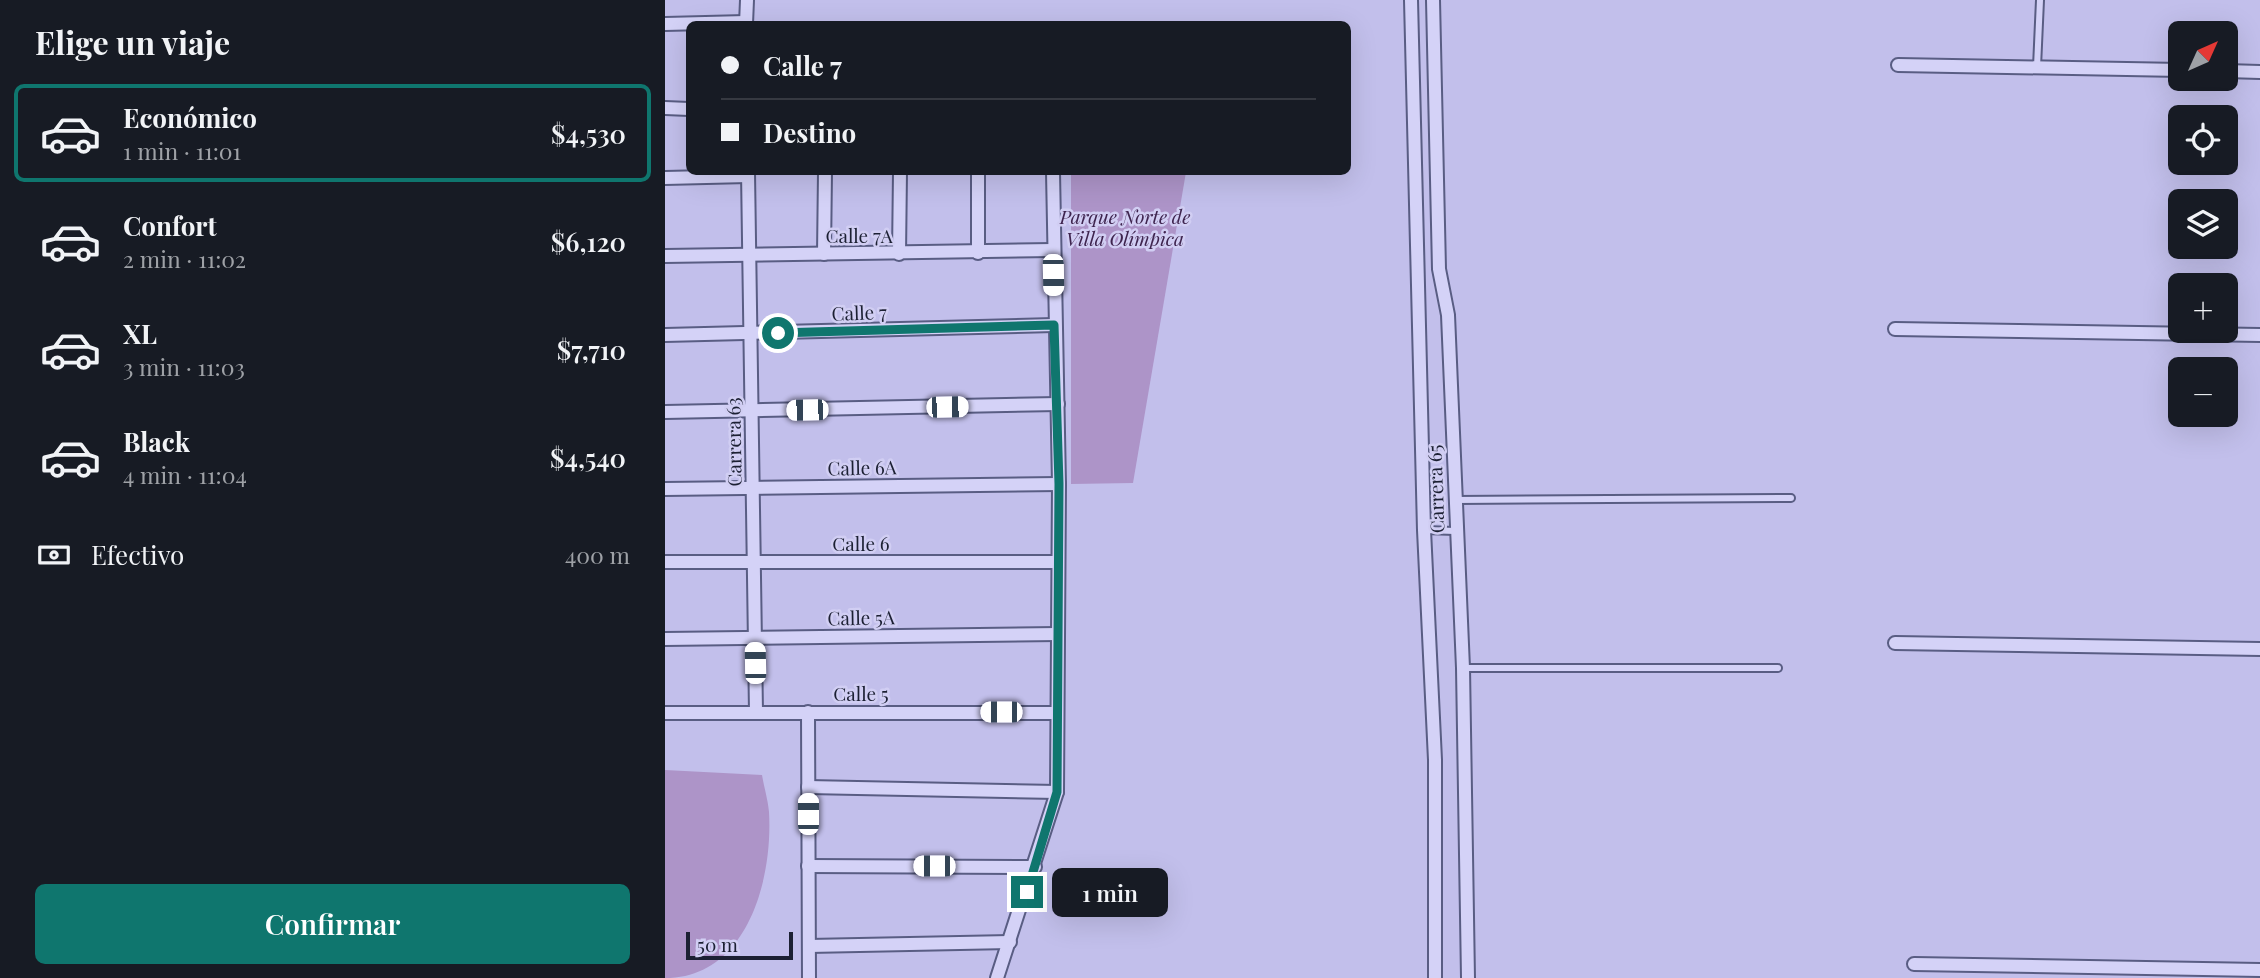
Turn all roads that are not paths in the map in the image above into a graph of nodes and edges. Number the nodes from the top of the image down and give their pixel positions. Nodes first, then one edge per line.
1 (747, 0) edge
2 (1411, 0) edge
3 (1433, 0) edge
4 (2040, 0) edge
5 (746, 21) edge
6 (665, 24) edge
7 (686, 24) edge
8 (1898, 65) dead end
9 (2037, 67) junction
10 (2168, 70) edge
11 (2238, 71) edge
12 (2260, 72) edge
13 (665, 108) edge
14 (686, 109) edge
15 (727, 175) edge
16 (748, 175) edge
17 (825, 175) edge
18 (900, 175) edge
19 (978, 175) edge
20 (1053, 175) edge
21 (665, 178) edge
22 (1053, 250) junction
23 (978, 253) junction
24 (824, 254) junction
25 (899, 254) junction
26 (750, 255) junction
27 (665, 256) edge
28 (1054, 325) junction
29 (1895, 329) dead end
30 (751, 334) junction
31 (665, 335) edge
32 (2260, 335) edge
33 (1058, 404) junction
34 (752, 411) junction
35 (665, 412) edge
36 (1059, 484) junction
37 (753, 488) junction
38 (665, 489) edge
39 (1790, 498) dead end
40 (1454, 500) junction
41 (1424, 530) junction
42 (1455, 531) junction
43 (665, 562) edge
44 (754, 562) junction
45 (1056, 562) junction
46 (1058, 634) junction
47 (755, 638) junction
48 (665, 639) edge
49 (1895, 643) dead end
50 (2260, 649) edge
51 (1463, 668) junction
52 (1779, 668) dead end
53 (756, 712) junction
54 (808, 712) junction
55 (665, 713) edge
56 (1057, 713) junction
57 (808, 788) junction
58 (1057, 792) junction
59 (808, 866) junction
60 (1035, 867) junction
61 (1010, 943) junction
62 (809, 946) junction
63 (1914, 964) dead end
64 (2260, 970) edge
65 (809, 978) edge
66 (997, 978) edge
67 (1435, 978) edge
68 (1468, 978) edge

1 - 5 street
2 - 41 street, Carrera 65
3 - 40 street, Carrera 65
4 - 9 lane
6 - 7 street
8 - 9 street
9 - 10 street
11 - 12 street
13 - 14 street
15 - 21 street
16 - 26 street, Carrera 63
17 - 24 street
18 - 25 street
19 - 23 street
20 - 22 street
22 - 23 street, Calle 7A
22 - 28 street
23 - 25 street, Calle 7A
24 - 25 street, Calle 7A
24 - 26 street, Calle 7A
26 - 27 street, Calle 7A
26 - 30 street, Carrera 63
28 - 30 street, Calle 7
28 - 33 street
29 - 32 street
30 - 31 street, Calle 7
30 - 34 street, Carrera 63
33 - 34 street
33 - 36 street
34 - 35 street
34 - 37 street, Carrera 63
36 - 37 street, Calle 6A
36 - 45 street
37 - 38 street, Calle 6A
37 - 44 street, Carrera 63
39 - 40 lane
40 - 42 street, Carrera 65
41 - 42 lane
41 - 67 street, Carrera 65
42 - 51 street, Carrera 65
43 - 44 street, Calle 6
44 - 45 street, Calle 6
44 - 47 street, Carrera 63
45 - 46 street
46 - 47 street, Calle 5A
46 - 56 street
47 - 48 street, Calle 5A
47 - 53 street, Carrera 63
49 - 50 street
51 - 52 lane
51 - 68 street, Carrera 65
53 - 54 street, Calle 5
53 - 55 street, Calle 5
54 - 56 street, Calle 5
54 - 57 street
56 - 58 street
57 - 58 street
57 - 59 street
58 - 60 street
59 - 60 street
59 - 62 street
60 - 61 street
61 - 62 street
61 - 66 street
62 - 65 street
63 - 64 street

